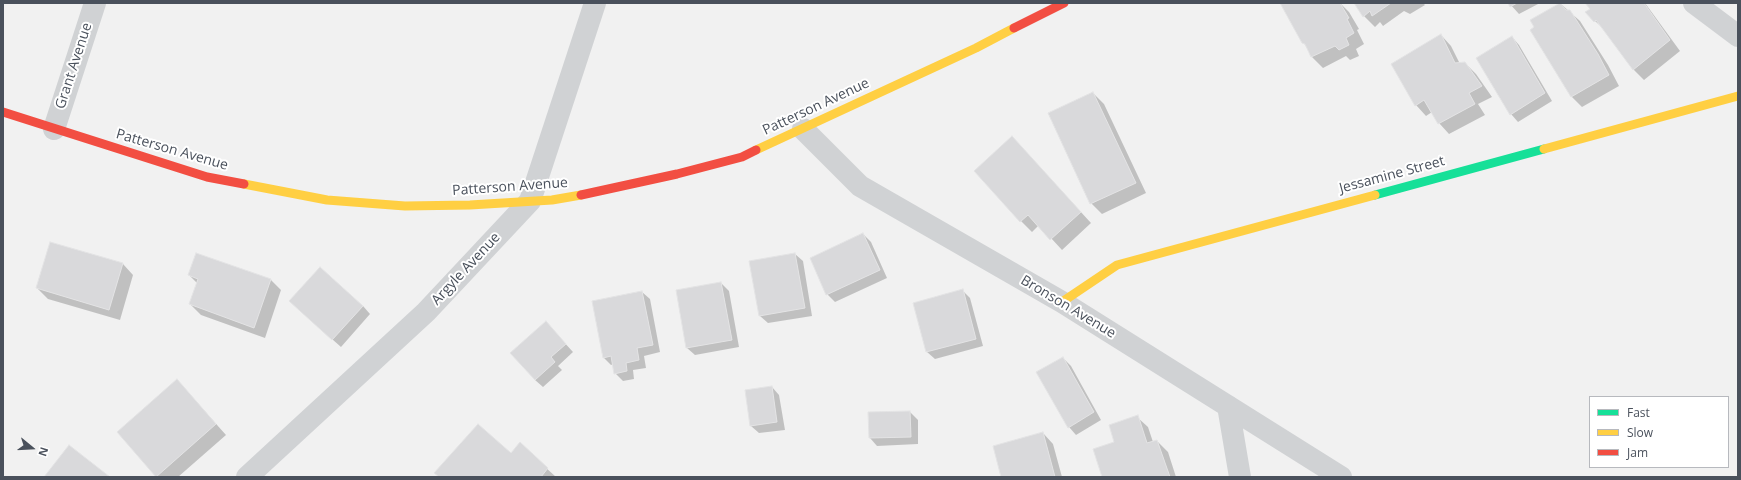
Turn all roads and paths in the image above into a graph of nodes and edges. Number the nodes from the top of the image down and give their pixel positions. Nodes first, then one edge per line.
1 (95, 3) edge
2 (595, 3) edge
3 (1064, 3) edge
4 (1694, 3) edge
5 (1738, 36) edge
6 (1738, 96) edge
7 (3, 112) edge
8 (54, 129) junction
9 (803, 129) junction
10 (530, 201) junction
11 (1062, 302) junction
12 (1228, 406) junction
13 (247, 477) edge
14 (1240, 477) edge
15 (1341, 477) edge

1 - 8 street, Grant Avenue
2 - 10 street, Argyle Avenue
3 - 9 street, Patterson Avenue
4 - 5 street
6 - 11 street, Jessamine Street
7 - 8 street, Patterson Avenue
8 - 10 street, Patterson Avenue
9 - 10 street, Patterson Avenue
9 - 11 street, Bronson Avenue
10 - 13 street, Argyle Avenue
11 - 12 street, Bronson Avenue
12 - 14 street
12 - 15 street, Bronson Avenue

